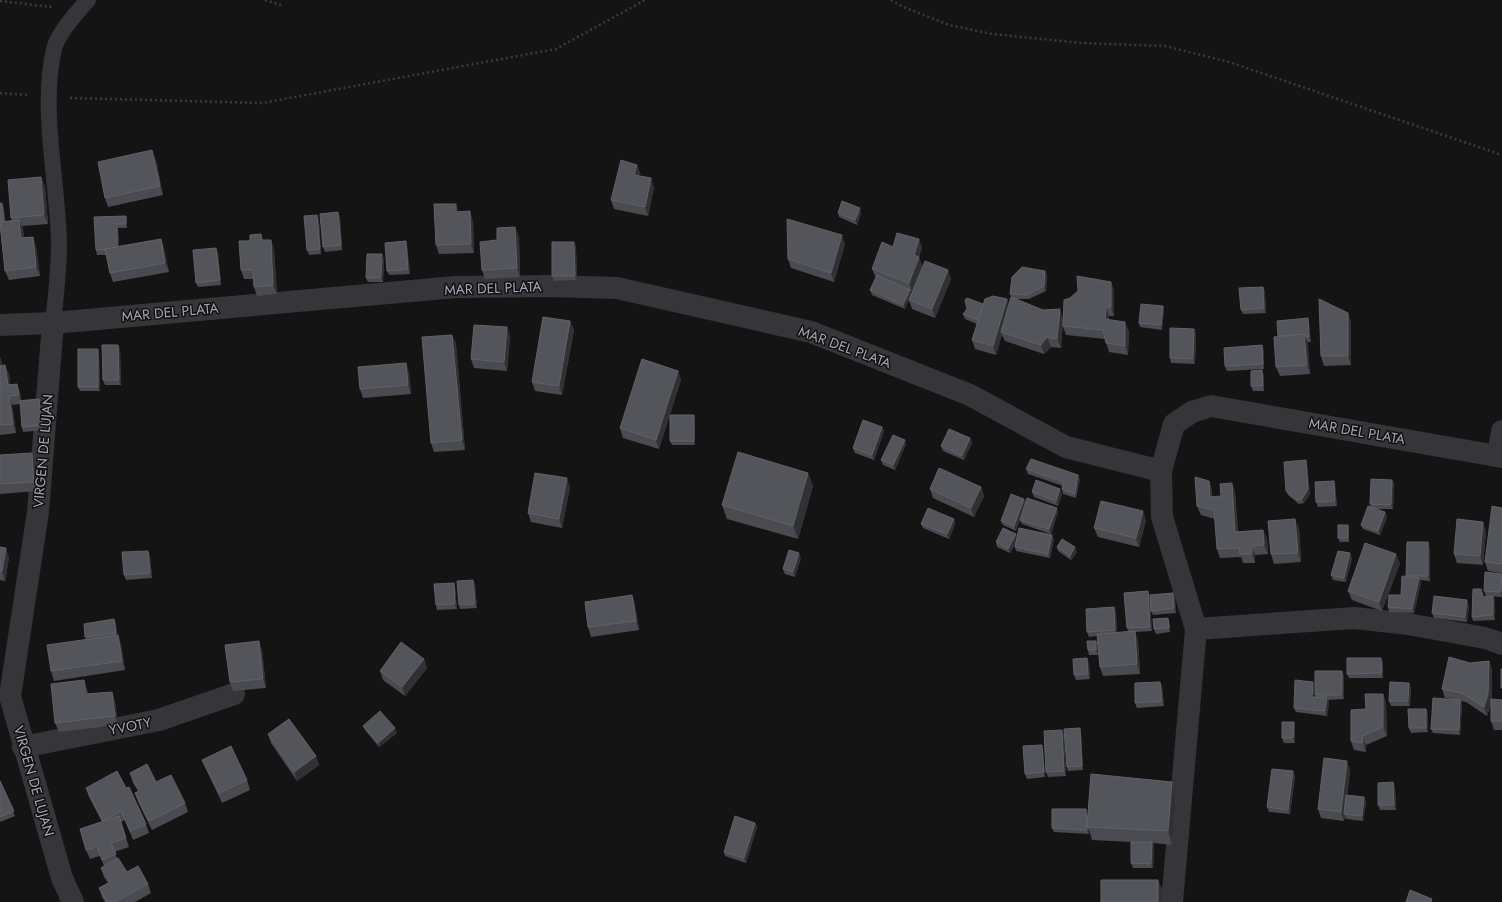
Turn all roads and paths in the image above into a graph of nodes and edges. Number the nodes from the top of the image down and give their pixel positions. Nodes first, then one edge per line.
1 (88, 0) edge
2 (265, 0) edge
3 (645, 0) edge
4 (891, 0) edge
5 (0, 1) edge
6 (55, 4) dead end
7 (281, 5) dead end
8 (0, 93) edge
9 (48, 97) junction
10 (1502, 155) edge
11 (53, 322) junction
12 (0, 325) edge
13 (1502, 431) edge
14 (1500, 456) edge
15 (1161, 471) junction
16 (1196, 629) junction
17 (1502, 644) edge
18 (234, 694) edge
19 (5, 698) edge
20 (23, 747) junction
21 (73, 902) edge
22 (1172, 902) edge

1 - 9 lane, VIRGEN DE LUJAN
2 - 7 path
3 - 9 path
4 - 10 path
5 - 6 path
8 - 9 path
9 - 11 lane, VIRGEN DE LUJAN
11 - 12 street, MAR DEL PLATA
11 - 15 street, MAR DEL PLATA
11 - 19 street, VIRGEN DE LUJAN
13 - 14 street
14 - 15 street, MAR DEL PLATA
15 - 16 street
16 - 17 street
16 - 22 street
18 - 20 street, YVOTY
19 - 20 street, VIRGEN DE LUJAN
20 - 21 street, VIRGEN DE LUJAN

